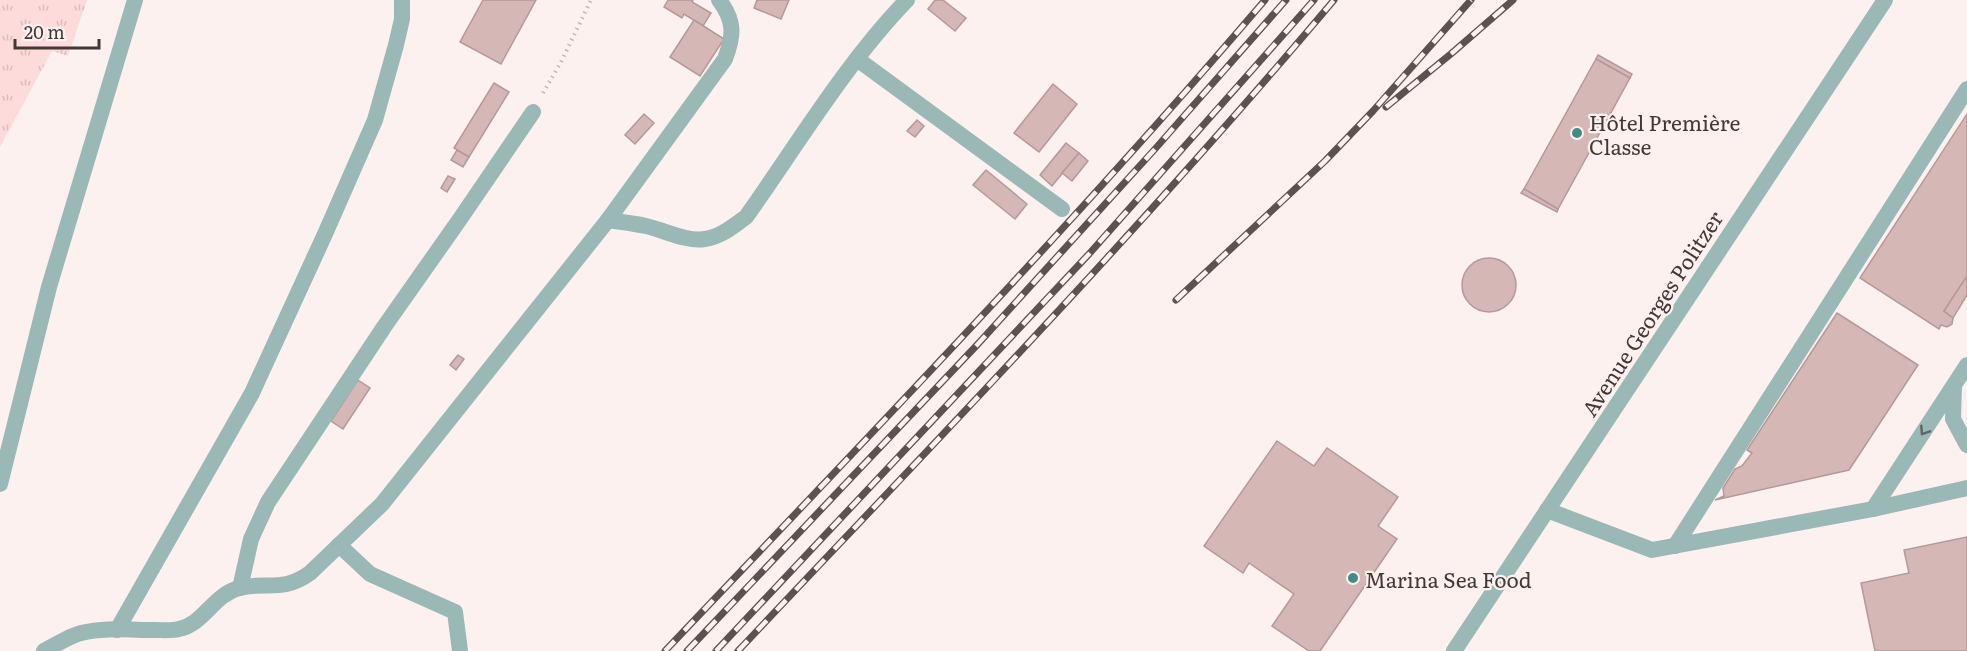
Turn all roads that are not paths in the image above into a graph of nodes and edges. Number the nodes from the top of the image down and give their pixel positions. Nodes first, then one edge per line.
1 (135, 0) edge
2 (402, 0) edge
3 (719, 0) edge
4 (907, 0) edge
5 (1885, 0) edge
6 (857, 59) junction
7 (1967, 89) edge
8 (533, 112) road end
9 (1062, 209) dead end
10 (608, 220) junction
11 (1967, 365) edge
12 (1954, 385) junction
13 (1967, 445) edge
14 (0, 484) edge
15 (1967, 488) edge
16 (1873, 509) junction
17 (1547, 510) junction
18 (339, 545) junction
19 (1675, 546) junction
20 (240, 588) junction
21 (117, 630) junction
22 (44, 651) edge
23 (460, 651) edge
24 (1454, 651) edge

1 - 14 street
2 - 21 street
3 - 10 street
4 - 6 street
5 - 17 street, Avenue Georges Politzer
6 - 9 street
6 - 10 street
7 - 19 street
8 - 20 street
10 - 18 street
11 - 12 street
12 - 13 street
12 -> 16 street
15 - 16 street
16 - 19 street
17 - 19 street
17 - 24 street, Avenue Georges Politzer
18 - 20 street
18 - 23 street
20 - 21 street
21 - 22 street

